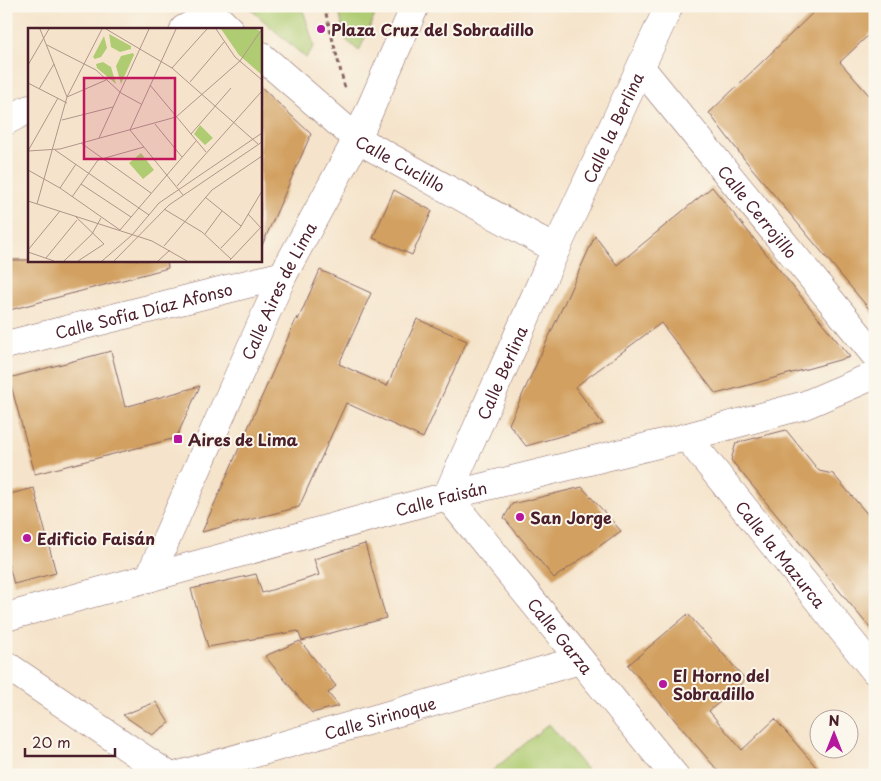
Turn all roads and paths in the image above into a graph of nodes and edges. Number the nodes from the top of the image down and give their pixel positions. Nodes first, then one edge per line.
1 (324, 6) edge
2 (414, 6) edge
3 (669, 6) edge
4 (215, 16) edge
5 (186, 28) edge
6 (261, 56) edge
7 (641, 68) junction
8 (346, 95) dead end
9 (28, 110) edge
10 (6, 121) edge
11 (357, 139) junction
12 (556, 249) junction
13 (283, 276) junction
14 (6, 345) edge
15 (875, 355) edge
16 (875, 375) edge
17 (687, 437) junction
18 (446, 496) junction
19 (149, 578) junction
20 (6, 618) edge
21 (580, 660) junction
22 (6, 665) edge
23 (875, 672) edge
24 (168, 775) edge
25 (179, 775) edge
26 (674, 775) edge

1 - 8 path
2 - 11 street, Calle Aires de Lima
3 - 7 street, Calle la Berlina
4 - 5 street
6 - 11 street, Calle Cuclillo
7 - 12 street, Calle la Berlina
7 - 15 street, Calle Cerrojillo
9 - 10 street
11 - 12 street, Calle Cuclillo
11 - 13 street, Calle Aires de Lima
12 - 18 street, Calle Berlina
13 - 14 street, Calle Sofía Díaz Afonso
13 - 19 street, Calle Aires de Lima
16 - 17 street, Calle Faisán
17 - 18 street, Calle Faisán
17 - 23 street, Calle la Mazurca
18 - 19 street, Calle Faisán
18 - 21 street, Calle Garza
19 - 20 street, Calle Faisán
21 - 25 street, Calle Sirinoque
21 - 26 street, Calle Garza
22 - 24 street

